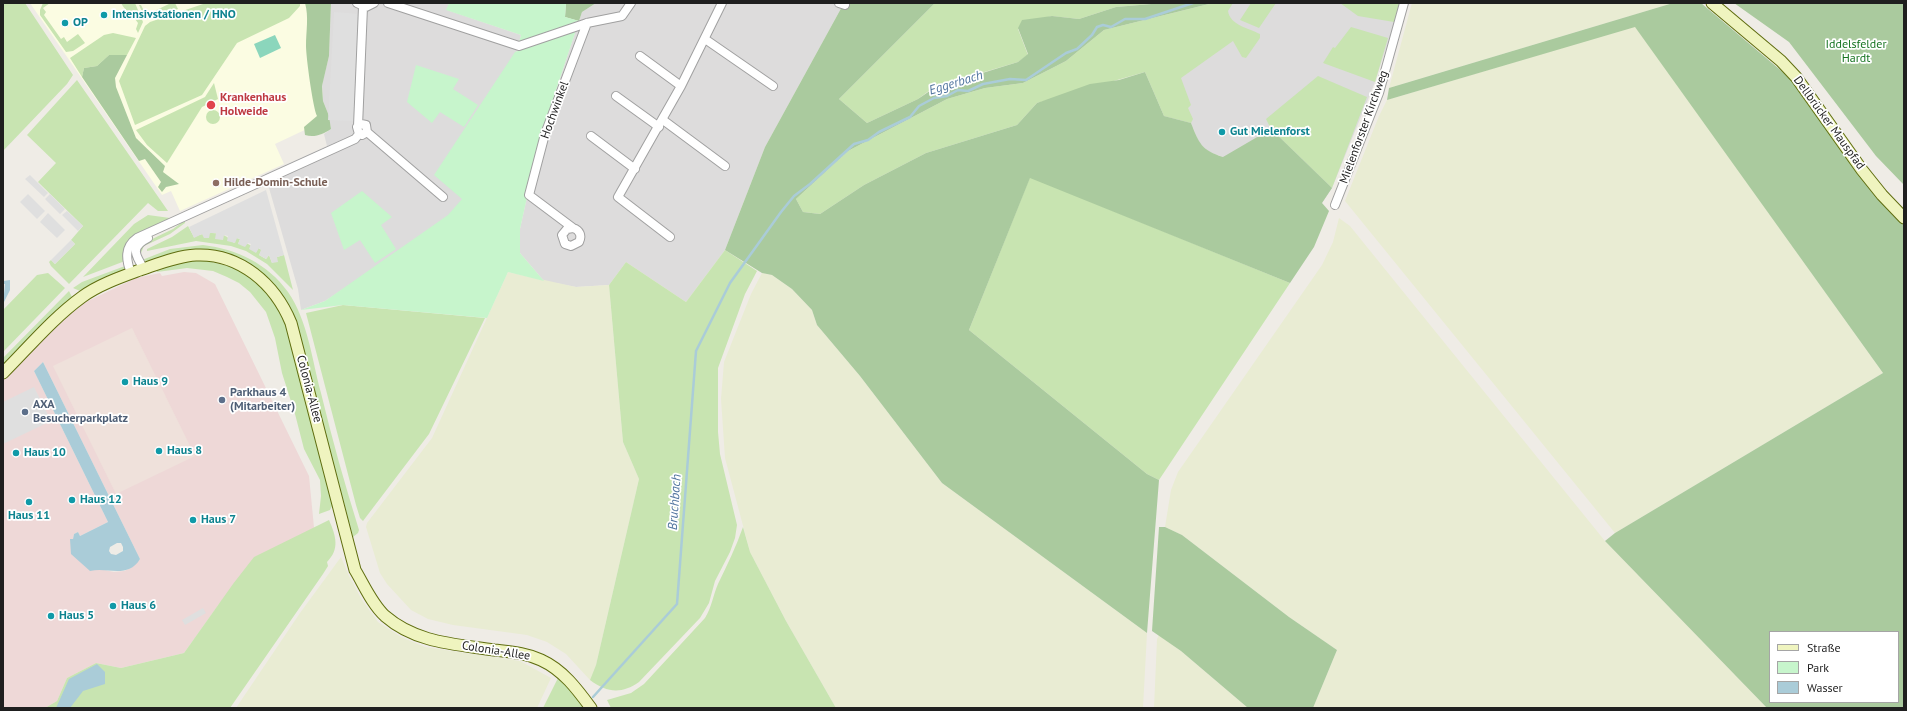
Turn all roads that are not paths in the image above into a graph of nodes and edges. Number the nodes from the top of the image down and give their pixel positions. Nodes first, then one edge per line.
1 (374, 3) edge
2 (388, 3) edge
3 (631, 3) edge
4 (722, 3) edge
5 (1404, 3) edge
6 (1712, 3) edge
7 (360, 5) edge
8 (587, 23) junction
9 (705, 39) junction
10 (640, 56) dead end
11 (681, 86) junction
12 (773, 86) dead end
13 (616, 96) dead end
14 (661, 123) junction
15 (361, 130) junction
16 (592, 136) dead end
17 (725, 166) dead end
18 (635, 169) junction
19 (443, 197) dead end
20 (1335, 205) dead end
21 (1904, 218) edge
22 (160, 228) junction
23 (573, 228) dead end
24 (670, 237) dead end
25 (144, 269) junction
26 (131, 273) junction
27 (3, 373) edge
28 (591, 708) edge

1 - 7 street
2 - 8 street
3 - 8 street
4 - 9 street
5 - 20 street, Mielenforster Kirchweg
6 - 21 main road, Dellbrücker Mauspfad
7 - 15 street
8 - 23 street, Hochwinkel
9 - 11 street
9 - 12 street
10 - 11 street
11 - 14 street
13 - 14 street
14 - 17 street
14 - 18 street
15 - 19 street
15 - 22 street
16 - 18 street
18 - 24 street
22 - 25 street
22 - 26 street
25 - 26 main road, Colonia-Allee
25 - 28 main road, Colonia-Allee
26 - 27 main road, Colonia-Allee

